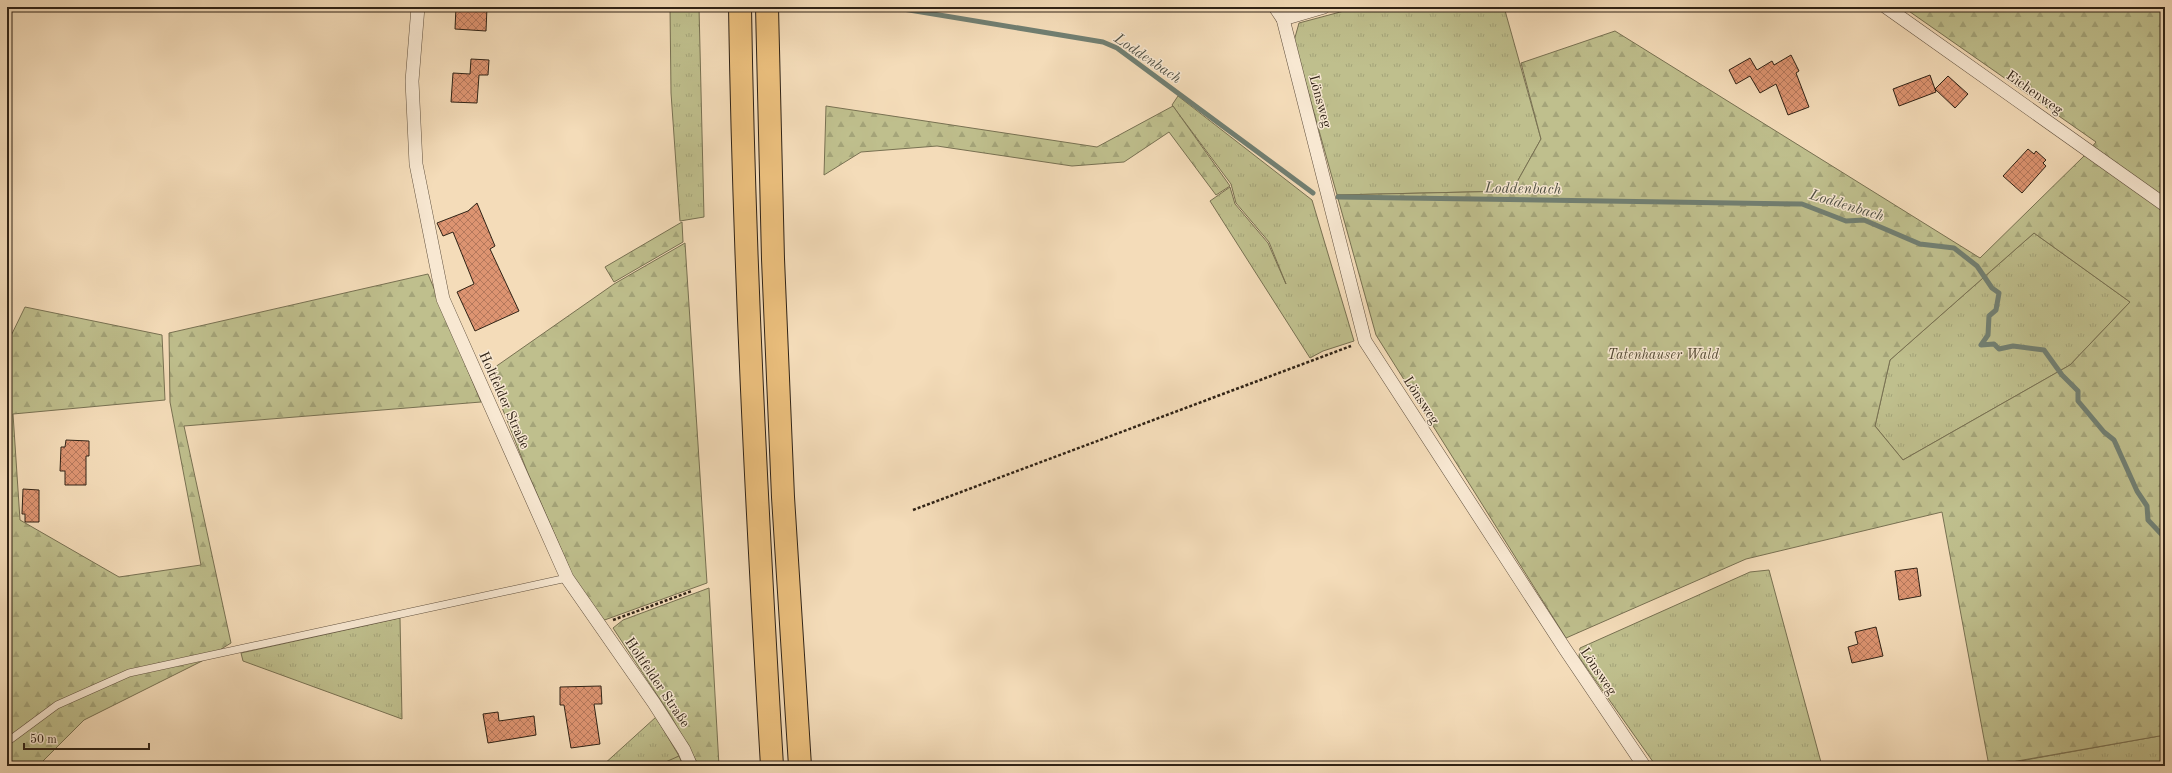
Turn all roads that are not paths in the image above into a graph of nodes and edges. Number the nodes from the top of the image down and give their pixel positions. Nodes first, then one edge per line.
1 (418, 7) edge
2 (1275, 7) edge
3 (1324, 7) edge
4 (1886, 7) edge
5 (740, 9) edge
6 (767, 11) edge
7 (1283, 19) junction
8 (2165, 205) edge
9 (567, 578) junction
10 (7, 742) edge
11 (691, 766) edge
12 (772, 766) edge
13 (800, 766) edge
14 (1644, 766) edge

1 - 9 street, Holtfelder Straße
2 - 7 street, Lönsweg
3 - 7 street
4 - 8 street, Eichenweg
5 - 12 highway
6 - 13 highway
7 - 14 street, Lönsweg
9 - 10 lane
9 - 11 street, Holtfelder Straße

